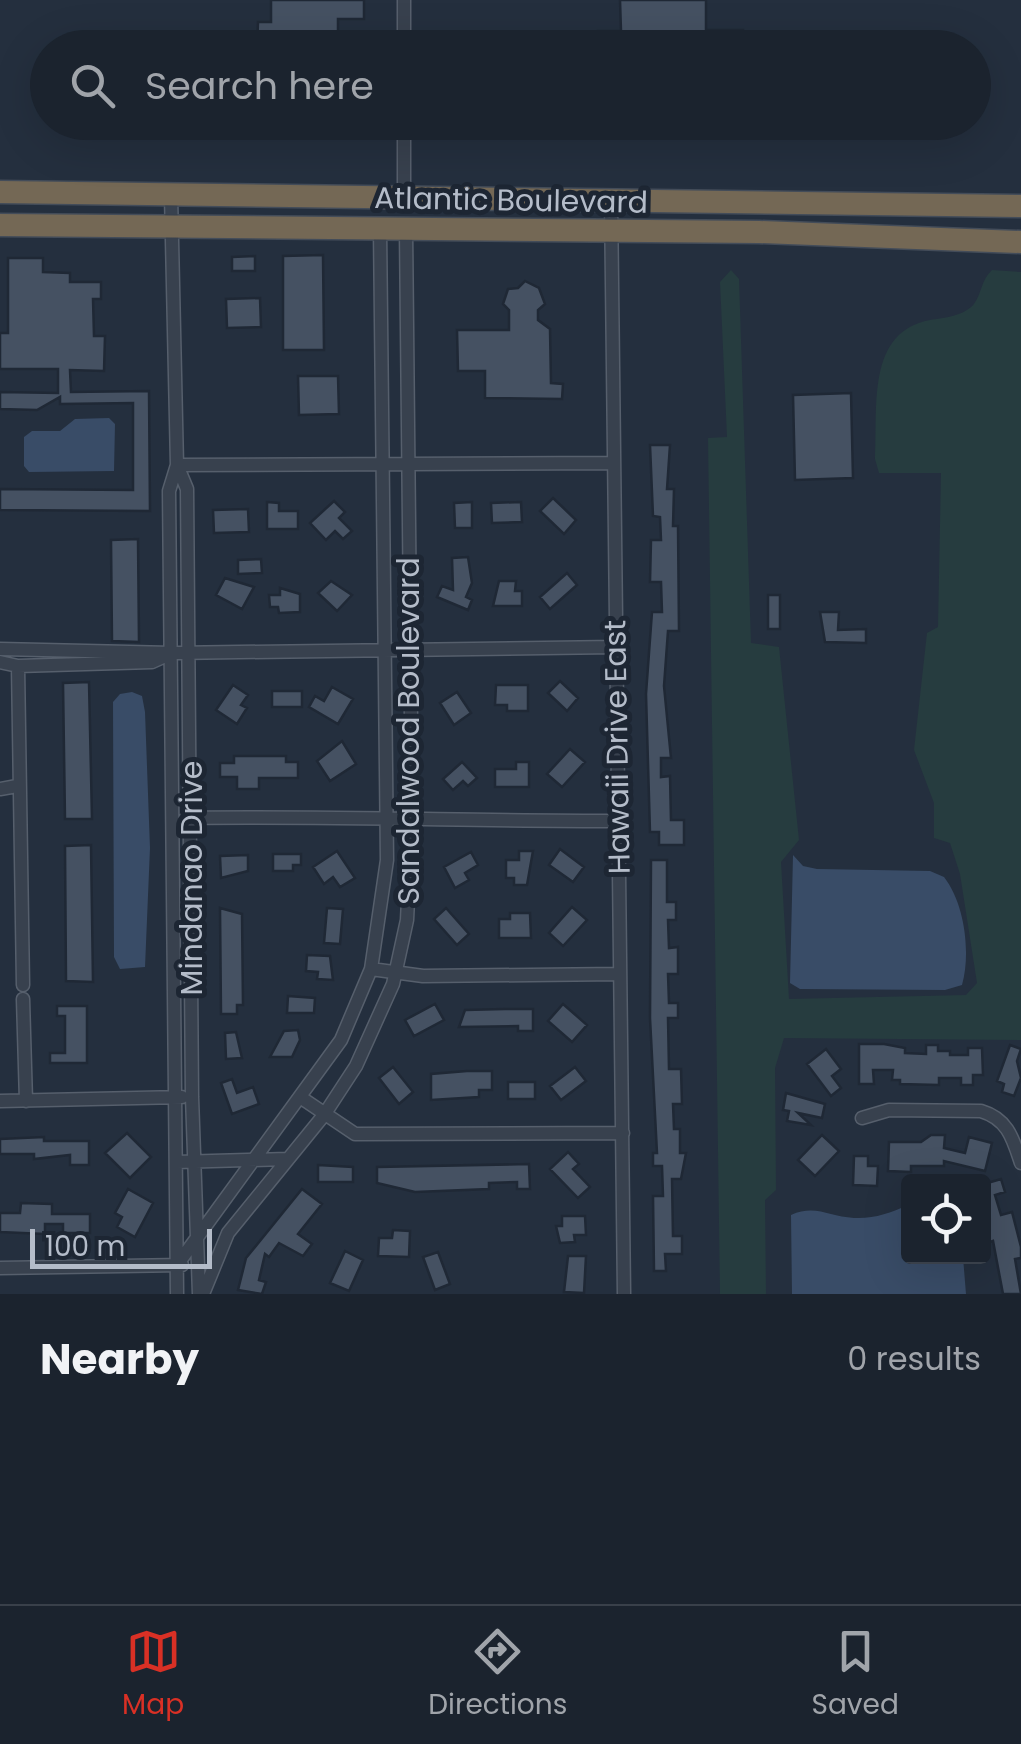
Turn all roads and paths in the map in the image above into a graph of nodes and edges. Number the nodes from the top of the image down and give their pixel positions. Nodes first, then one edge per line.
1 (404, 0) edge
2 (404, 30) edge
3 (404, 140) edge
4 (0, 192) edge
5 (171, 195) junction
6 (404, 197) junction
7 (611, 199) junction
8 (1021, 206) edge
9 (0, 226) edge
10 (174, 227) junction
11 (380, 229) junction
12 (406, 229) junction
13 (612, 231) junction
14 (1021, 242) edge
15 (406, 331) junction
16 (382, 335) junction
17 (614, 463) junction
18 (384, 464) junction
19 (408, 464) junction
20 (176, 465) junction
21 (616, 646) junction
22 (384, 648) junction
23 (410, 648) junction
24 (0, 649) edge
25 (172, 653) junction
26 (188, 653) junction
27 (0, 662) edge
28 (18, 666) junction
29 (17, 786) junction
30 (0, 789) edge
31 (386, 815) junction
32 (174, 818) junction
33 (191, 818) junction
34 (412, 818) junction
35 (618, 820) junction
36 (372, 969) junction
37 (396, 973) junction
38 (620, 974) junction
39 (176, 1097) junction
40 (192, 1097) junction
41 (302, 1098) junction
42 (0, 1101) edge
43 (26, 1101) junction
44 (324, 1115) junction
45 (862, 1118) dead end
46 (623, 1133) junction
47 (196, 1158) junction
48 (252, 1159) junction
49 (287, 1159) junction
50 (176, 1162) junction
51 (1021, 1163) edge
52 (196, 1238) junction
53 (214, 1263) junction
54 (198, 1264) junction
55 (177, 1265) junction
56 (0, 1268) edge
57 (177, 1294) edge
58 (201, 1294) edge
59 (624, 1294) edge

1 - 2 street
3 - 6 street
4 - 5 highway, Atlantic Boulevard
5 - 6 highway, Atlantic Boulevard
5 - 10 street, Mindanao Drive
6 - 7 highway, Atlantic Boulevard
7 - 8 highway, Atlantic Boulevard
7 - 13 street, Hawaii Drive East
9 - 10 highway, Atlantic Boulevard
10 - 11 highway, Atlantic Boulevard
10 - 20 street, Mindanao Drive
11 - 12 highway, Atlantic Boulevard
11 - 16 street, Sandalwood Boulevard
12 - 13 highway, Atlantic Boulevard
12 - 15 street, Sandalwood Boulevard
13 - 14 highway, Atlantic Boulevard
13 - 17 street, Hawaii Drive East
15 - 16 street
15 - 19 street, Sandalwood Boulevard
16 - 18 street, Sandalwood Boulevard
17 - 19 street
17 - 21 street, Hawaii Drive East
18 - 19 street
18 - 20 street
18 - 22 street, Sandalwood Boulevard
19 - 23 street, Sandalwood Boulevard
20 - 25 street, Mindanao Drive
20 - 26 street, Mindanao Drive
21 - 23 street
21 - 35 street, Hawaii Drive East
22 - 23 street
22 - 26 street
22 - 31 street, Sandalwood Boulevard
23 - 34 street, Sandalwood Boulevard
24 - 25 street
25 - 26 street
25 - 28 street
25 - 32 street, Mindanao Drive
26 - 33 street, Mindanao Drive
27 - 28 street
28 - 29 street
29 - 30 street
29 - 43 street
31 - 33 street
31 - 34 street
31 - 36 street, Sandalwood Boulevard
32 - 33 street
32 - 39 street, Mindanao Drive
33 - 40 street, Mindanao Drive
34 - 35 street
34 - 37 street, Sandalwood Boulevard
35 - 38 street, Hawaii Drive East
36 - 37 street
36 - 41 street, Sandalwood Boulevard
37 - 38 street
37 - 44 street, Sandalwood Boulevard
38 - 46 street, Hawaii Drive East
39 - 40 street
39 - 43 street
39 - 50 street, Mindanao Drive
40 - 47 street, Mindanao Drive
41 - 44 street
41 - 48 street, Sandalwood Boulevard
42 - 43 street
44 - 46 street
44 - 49 street, Sandalwood Boulevard
45 - 51 street
46 - 59 street, Hawaii Drive East
47 - 48 street
47 - 50 street
47 - 52 street, Mindanao Drive
48 - 49 street
48 - 52 street, Sandalwood Boulevard
49 - 53 street, Sandalwood Boulevard
50 - 55 street, Mindanao Drive
52 - 54 street, Mindanao Drive
52 - 55 street, Sandalwood Boulevard
53 - 54 street
53 - 58 street, Sandalwood Boulevard
54 - 55 street
54 - 58 street, Mindanao Drive
55 - 56 street
55 - 57 street, Mindanao Drive

